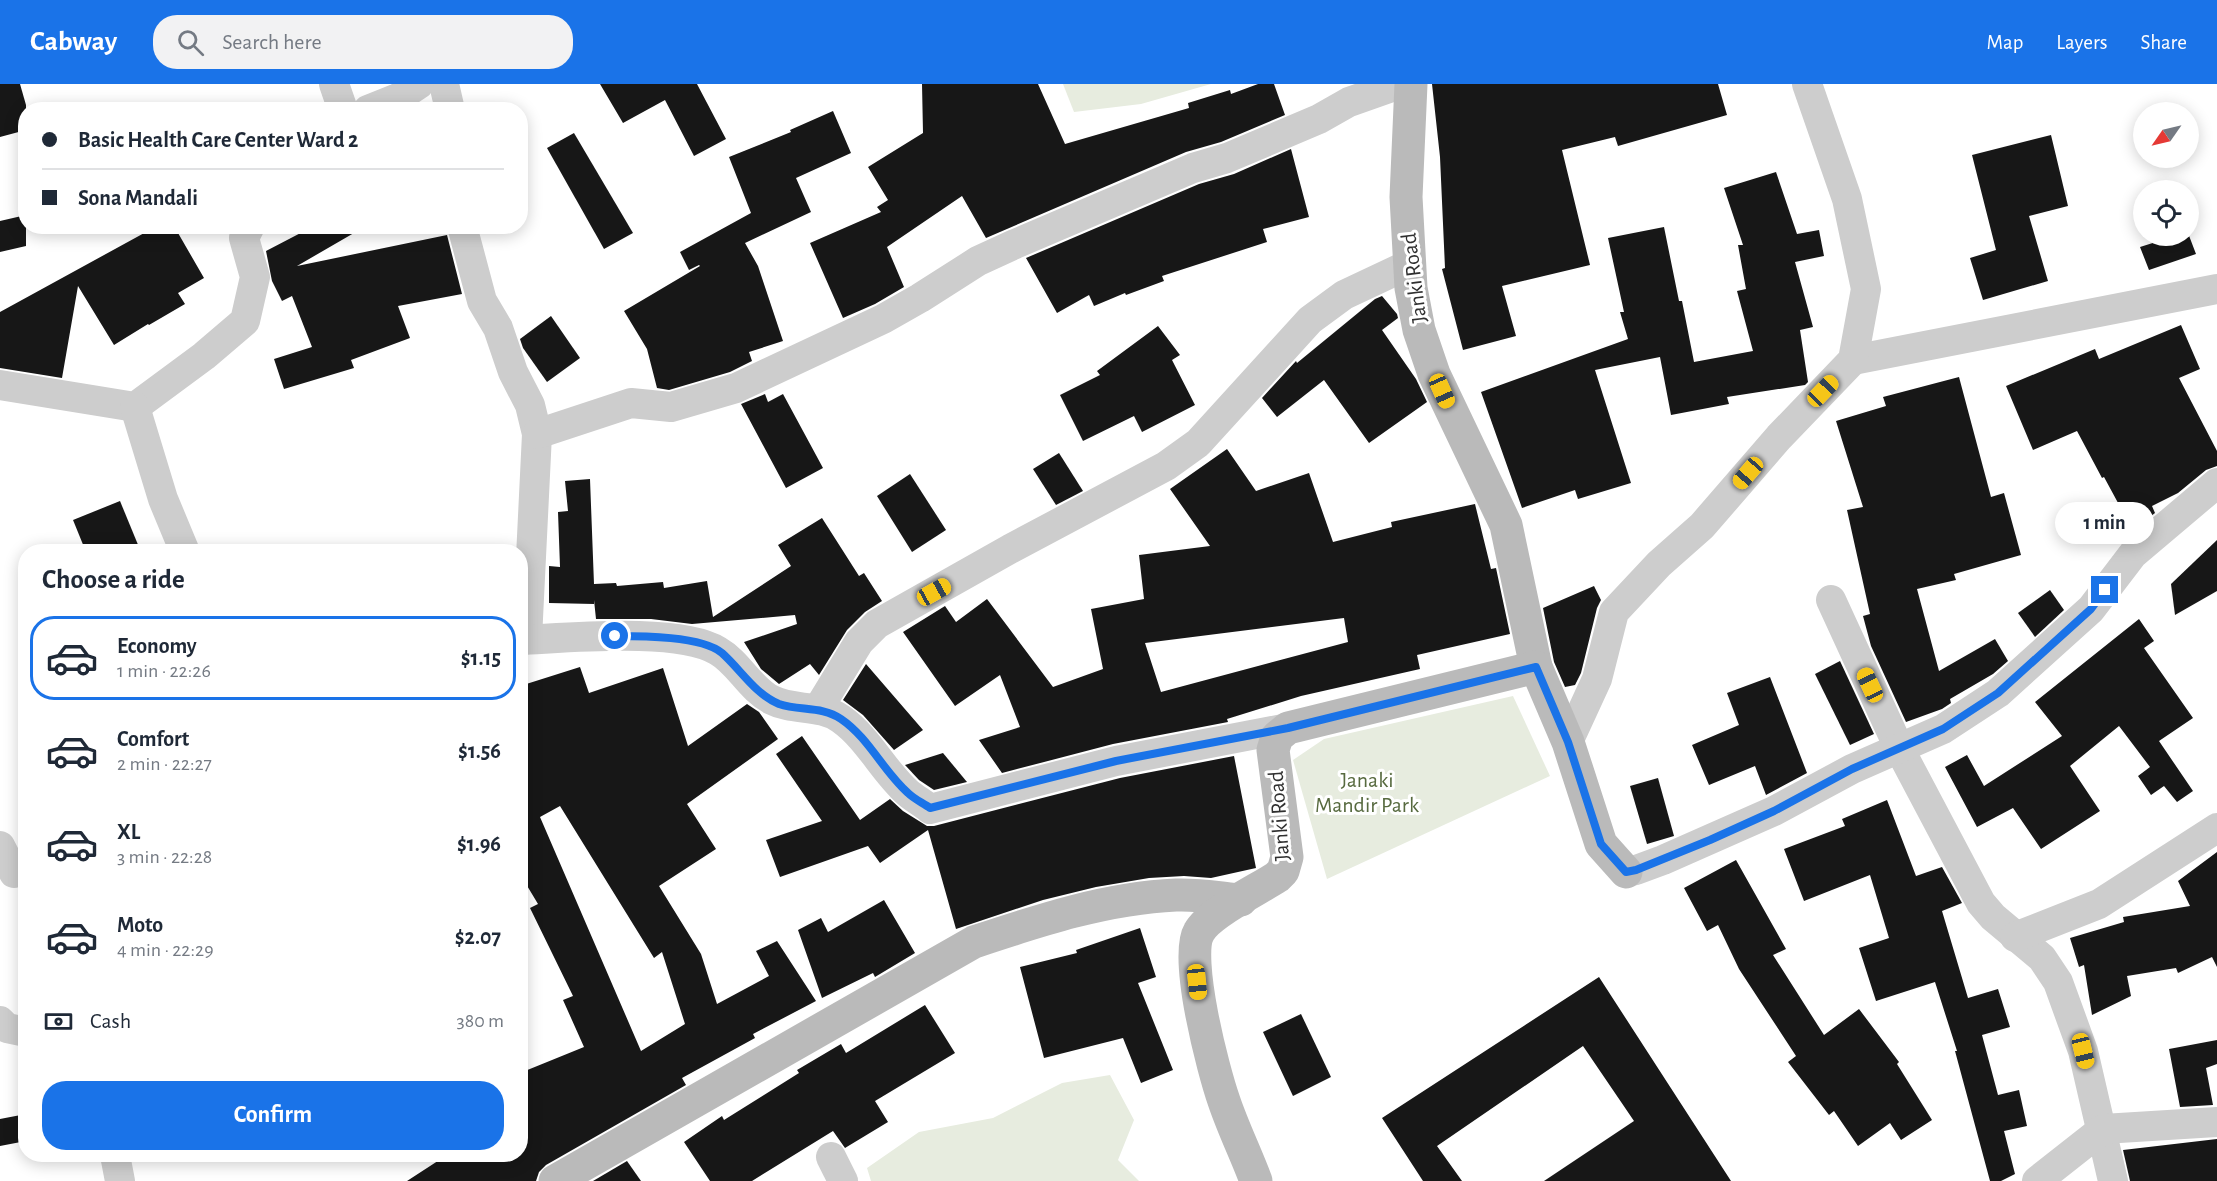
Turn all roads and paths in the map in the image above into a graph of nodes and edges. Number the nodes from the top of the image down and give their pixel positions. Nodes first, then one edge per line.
1 (334, 84) edge
2 (419, 84) edge
3 (444, 84) edge
4 (1400, 84) edge
5 (1411, 84) edge
6 (1807, 84) edge
7 (340, 102) edge
8 (388, 102) edge
9 (448, 102) edge
10 (246, 234) edge
11 (464, 234) edge
12 (1410, 264) junction
13 (2217, 289) edge
14 (1853, 360) junction
15 (0, 385) edge
16 (135, 407) junction
17 (537, 434) junction
18 (2217, 483) edge
19 (182, 544) edge
20 (528, 577) edge
21 (1831, 600) dead end
22 (528, 640) edge
23 (1536, 667) junction
24 (818, 709) junction
25 (1288, 728) junction
26 (1568, 742) junction
27 (1899, 748) junction
28 (2217, 828) edge
29 (0, 846) edge
30 (18, 871) edge
31 (1626, 872) joint
32 (1241, 900) junction
33 (2016, 937) junction
34 (0, 1021) edge
35 (18, 1030) edge
36 (2217, 1122) edge
37 (2103, 1130) junction
38 (116, 1162) edge
39 (120, 1181) edge
40 (555, 1181) edge
41 (1256, 1181) edge
42 (2037, 1181) edge
43 (2113, 1181) edge

1 - 7 street
2 - 8 street
3 - 9 street
4 - 17 street
5 - 12 street, Janki Road
6 - 14 street
10 - 16 street
11 - 17 street
12 - 23 street, Janki Road
12 - 24 street
13 - 14 street
14 - 26 street
15 - 16 street
16 - 19 street
17 - 20 street
18 - 27 street
21 - 27 street
22 - 24 street
23 - 25 street
23 - 26 street, Janki Road
24 - 25 street
25 - 32 street, Janki Road
26 - 31 street, Janki Road
27 - 31 street
27 - 33 street
28 - 33 street
29 - 30 street
32 - 40 street
32 - 41 street, Janki Road
33 - 37 street
34 - 35 street
36 - 37 street
37 - 42 street
37 - 43 street
38 - 39 street

